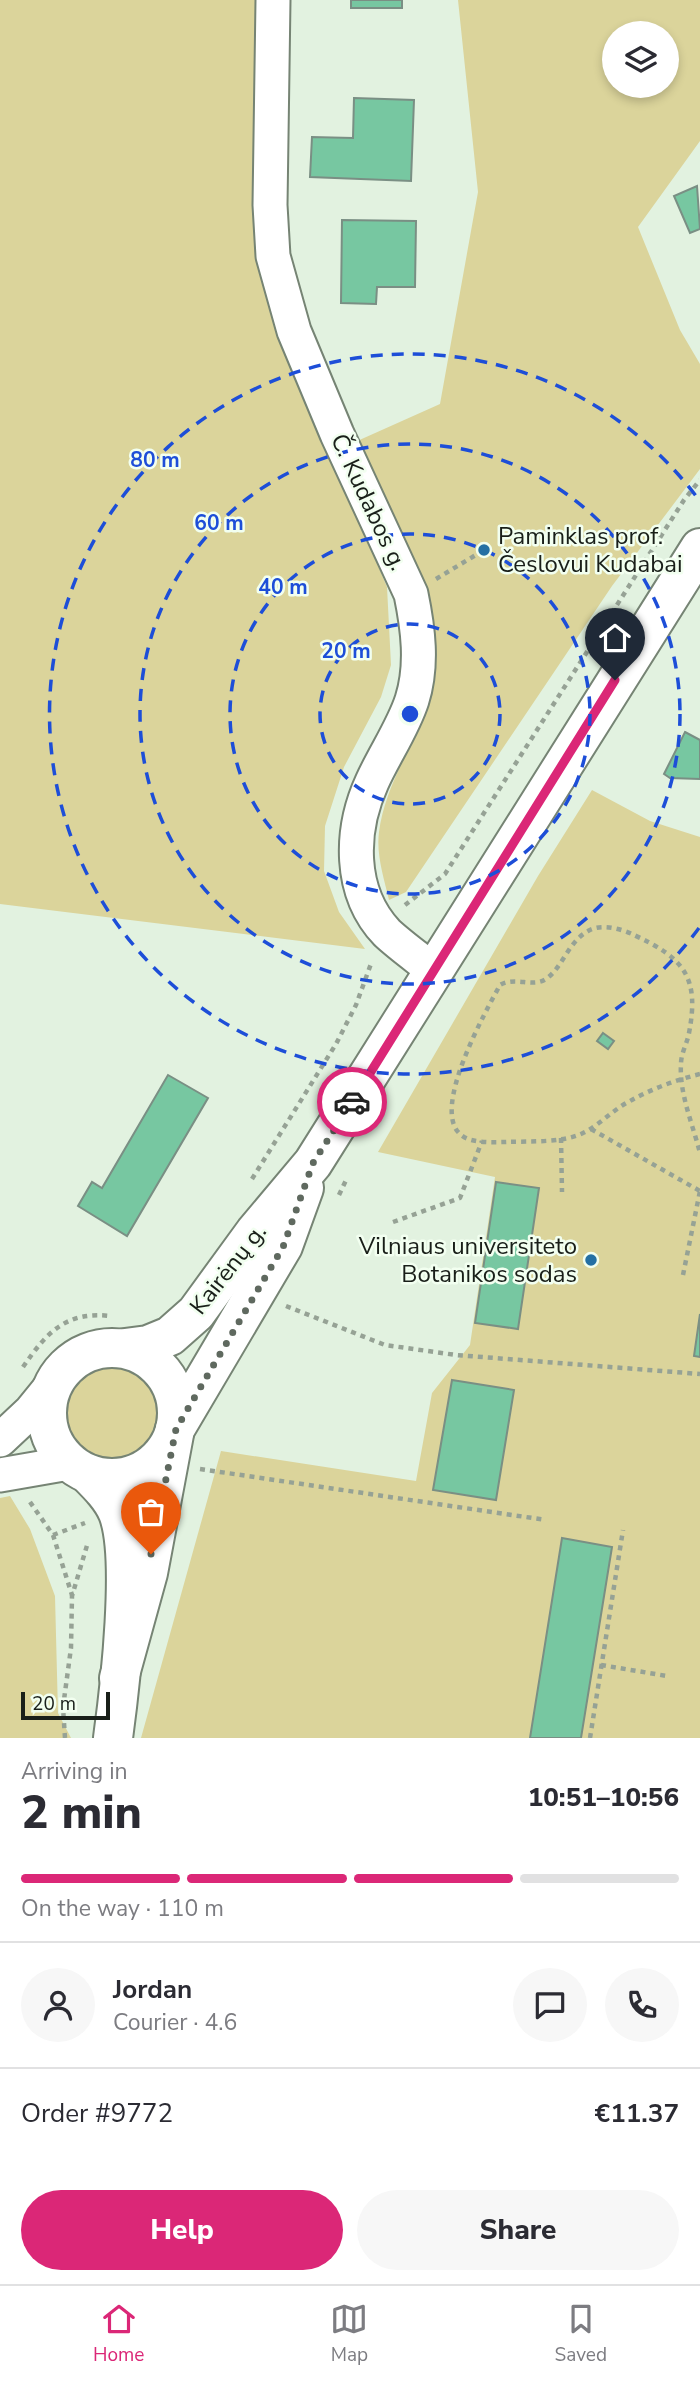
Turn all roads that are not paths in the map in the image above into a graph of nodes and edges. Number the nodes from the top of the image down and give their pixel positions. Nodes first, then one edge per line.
1 (273, 0) edge
2 (700, 548) edge
3 (433, 970) junction
4 (313, 1163) junction
5 (121, 1332) junction
6 (53, 1384) junction
7 (176, 1429) junction
8 (3, 1462) edge
9 (79, 1469) junction
10 (120, 1678) junction
11 (113, 1738) edge

1 - 3 street, Č. Kudabos g.
2 - 3 main road, Kairėnų g.
3 - 4 main road, Kairėnų g.
4 - 5 main road, Kairėnų g.
4 - 7 main road, Kairėnų g.
5 - 6 main road
5 - 7 main road
6 - 8 street
6 - 9 main road
7 - 9 main road
7 - 10 main road
8 - 9 street
9 - 10 main road
10 - 11 main road

